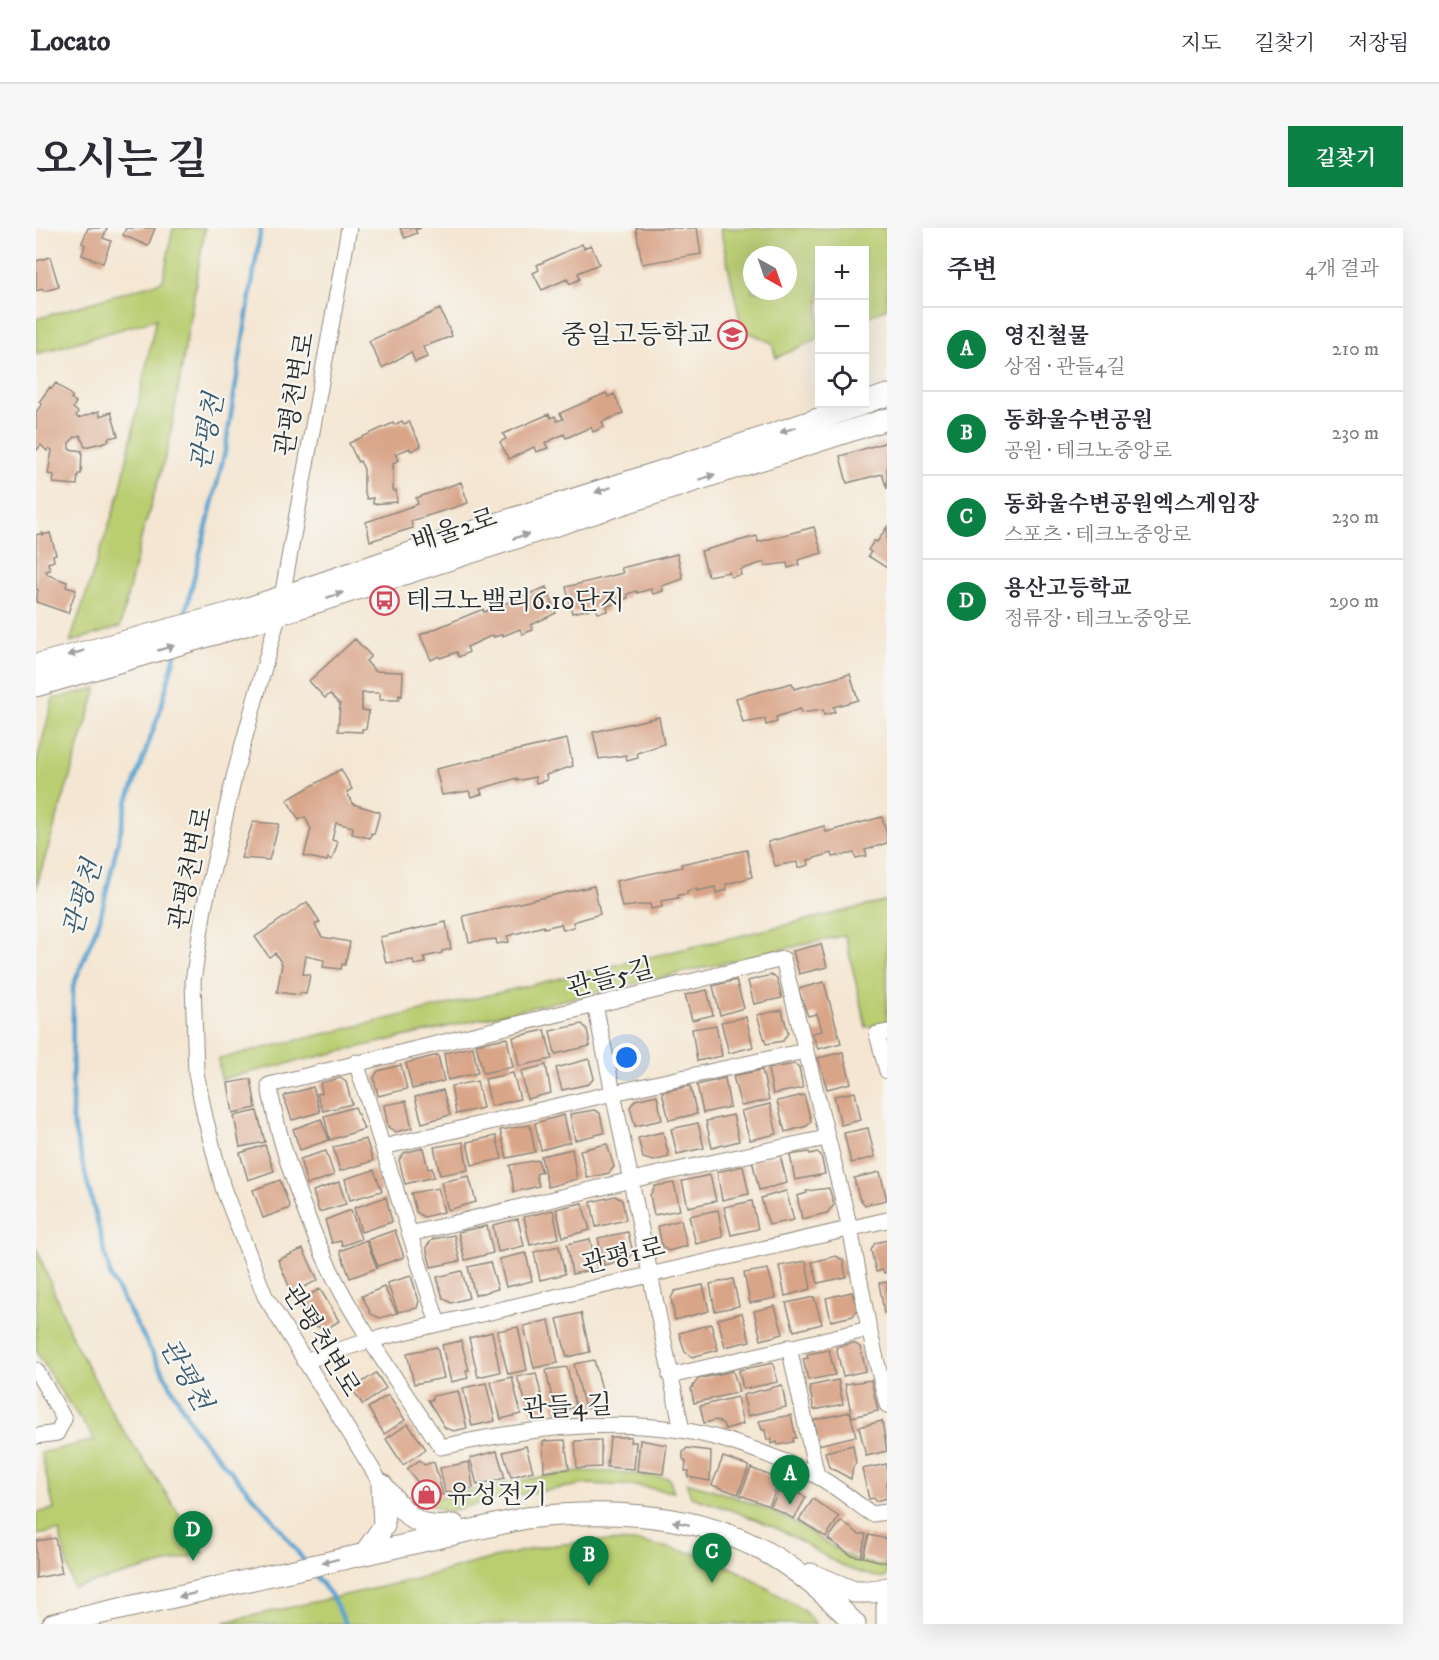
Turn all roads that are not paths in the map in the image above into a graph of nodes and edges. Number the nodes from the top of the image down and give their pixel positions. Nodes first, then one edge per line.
1 (349, 228) edge
2 (887, 395) edge
3 (869, 401) edge
4 (849, 408) edge
5 (887, 419) edge
6 (280, 605) junction
7 (240, 618) junction
8 (36, 665) edge
9 (36, 686) edge
10 (595, 1005) junction
11 (887, 1032) edge
12 (805, 1051) junction
13 (356, 1062) junction
14 (887, 1071) edge
15 (613, 1093) junction
16 (826, 1138) junction
17 (384, 1147) junction
18 (631, 1180) junction
19 (887, 1220) edge
20 (850, 1228) junction
21 (410, 1234) junction
22 (649, 1274) junction
23 (438, 1324) junction
24 (869, 1329) junction
25 (371, 1340) junction
26 (789, 1347) junction
27 (304, 1361) junction
28 (36, 1370) edge
29 (670, 1376) junction
30 (887, 1405) edge
31 (682, 1430) junction
32 (36, 1436) edge
33 (817, 1476) junction
34 (382, 1485) junction
35 (887, 1512) edge
36 (473, 1530) junction
37 (376, 1546) junction
38 (778, 1560) junction
39 (887, 1588) edge
40 (887, 1606) edge
41 (53, 1624) edge
42 (855, 1624) edge
43 (887, 1624) edge

1 - 6 street, 관평천변로
2 - 3 main road, 배울2로
4 -> 6 main road, 배울2로
6 -> 5 main road, 배울2로
6 - 7 main road, 배울2로
6 - 27 street, 관평천변로
7 -> 8 main road, 배울2로
9 -> 7 main road, 배울2로
10 - 12 street, 관들5길
10 - 13 street, 관들5길
10 - 15 street
11 - 14 street
12 - 15 street
12 - 16 street, 관들5길
13 - 17 street
13 - 25 street, 관들5길
15 - 17 street
15 - 18 street
16 - 18 street
16 - 20 street, 관들5길
17 - 21 street
18 - 21 street
18 - 22 street
19 - 20 street, 관평1로
20 - 22 street, 관평1로
20 - 24 street
21 - 23 street
22 - 23 street, 관평1로
22 - 29 street
23 - 25 street, 관평1로
24 - 26 street
24 - 30 street
25 - 27 street, 관평1로
25 - 31 street, 관들4길
26 - 29 street
26 - 33 street
27 - 34 street, 관평천변로
28 - 32 street
29 - 31 street
31 - 33 street, 관들4길
33 - 35 street, 관들4길
34 - 36 main road
34 - 37 main road
36 - 37 main road
38 -> 36 main road
37 -> 41 main road
38 - 39 main road
38 - 42 main road
40 - 43 main road

